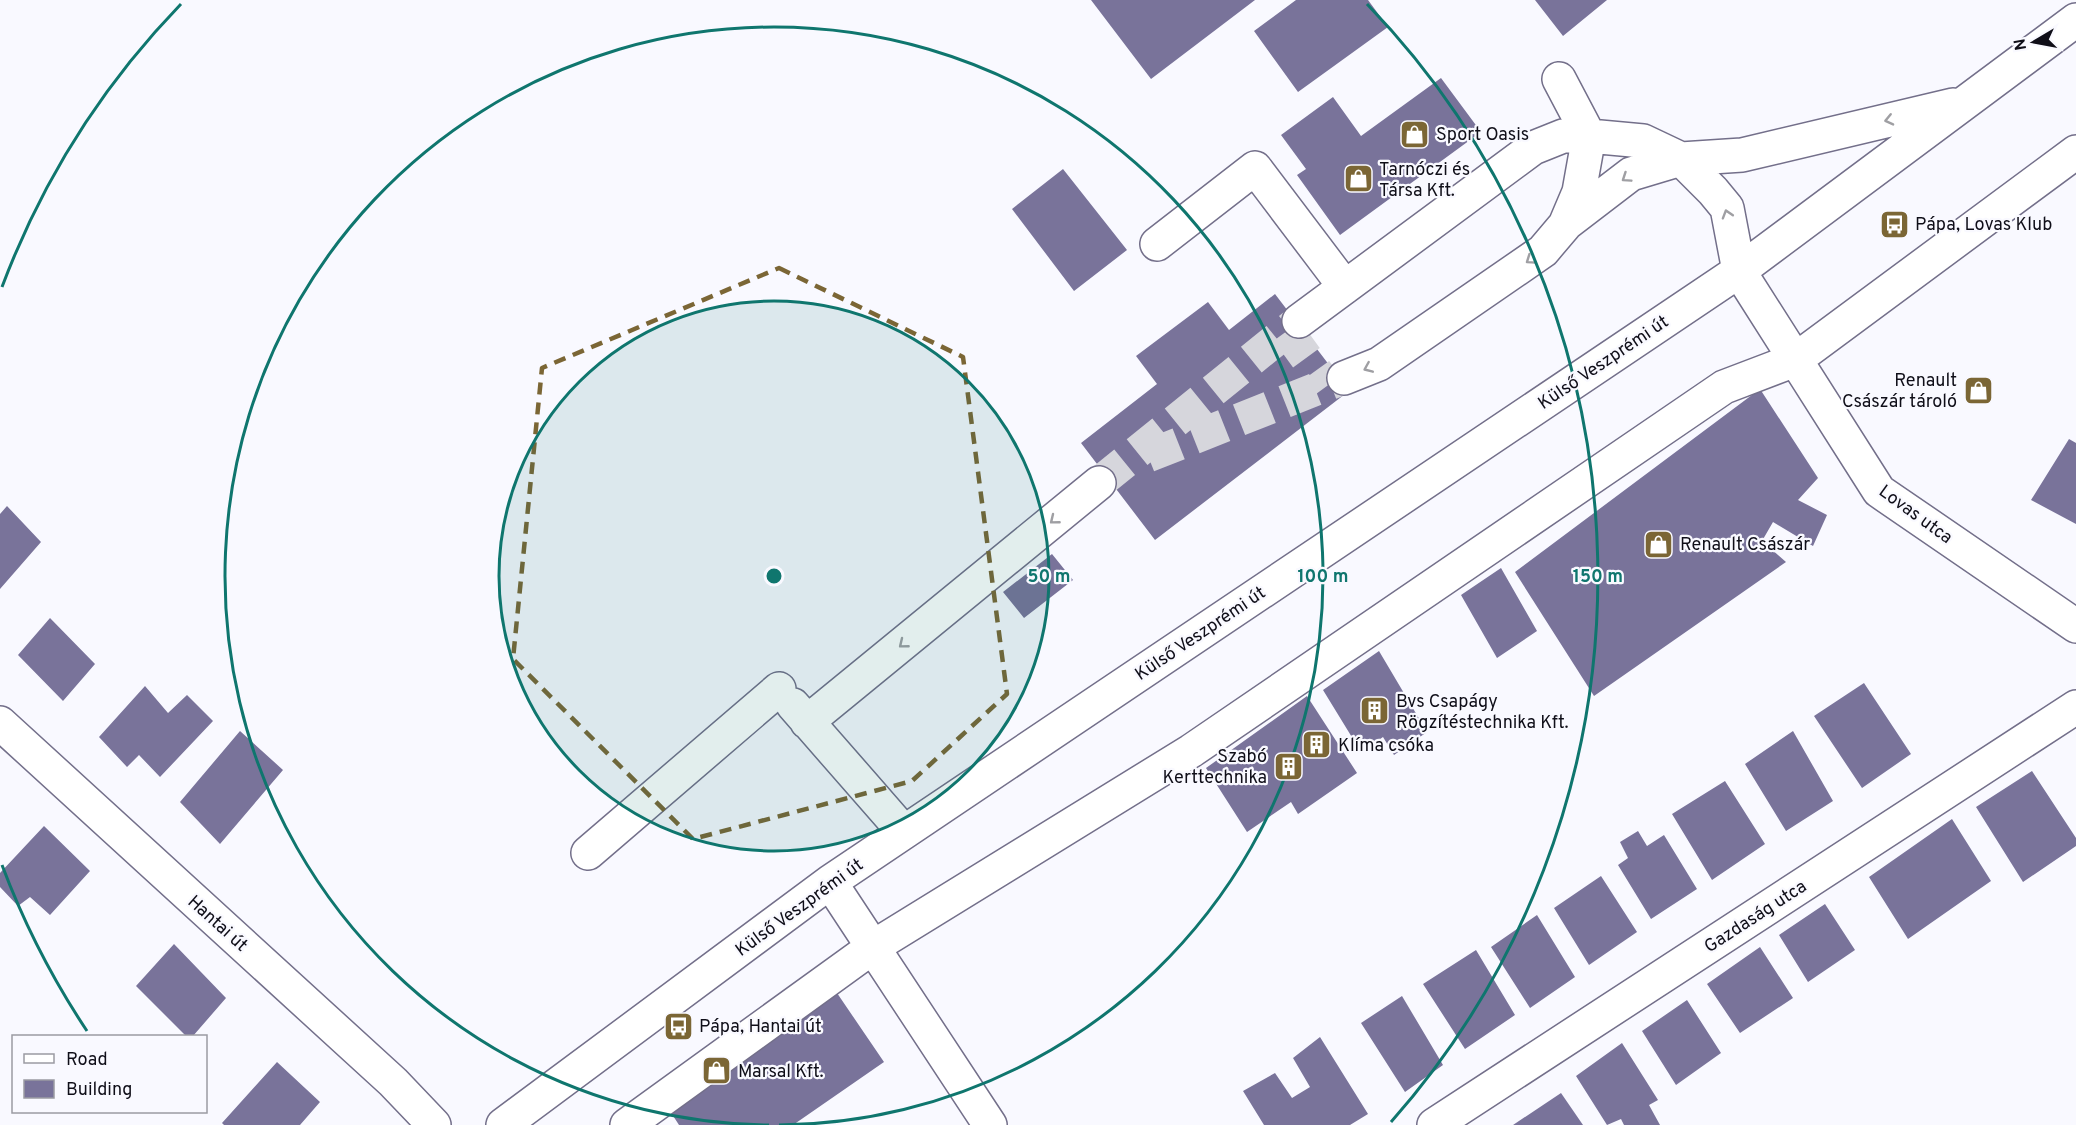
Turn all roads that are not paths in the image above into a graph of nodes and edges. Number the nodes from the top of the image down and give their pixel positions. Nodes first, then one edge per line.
1 (2076, 20) edge
2 (1966, 102) junction
3 (1589, 136) junction
4 (1643, 141) junction
5 (2076, 152) edge
6 (1681, 159) junction
7 (1565, 225) junction
8 (1157, 244) dead end
9 (1739, 271) junction
10 (1337, 293) junction
11 (1299, 321) tunnel mouth
12 (1796, 360) junction
13 (1344, 378) tunnel mouth
14 (1099, 483) tunnel mouth
15 (2076, 626) edge
16 (2076, 707) edge
17 (807, 722) junction
18 (0, 723) edge
19 (904, 832) junction
20 (588, 853) dead end
21 (830, 882) junction
22 (873, 947) junction
23 (435, 1125) edge
24 (503, 1125) edge
25 (627, 1125) edge
26 (990, 1125) edge
27 (1434, 1125) edge

1 - 2 street, Külső Veszprémi út
2 -> 6 street
2 - 9 street, Külső Veszprémi út
3 - 4 street
3 - 4 street
3 - 7 street
3 - 10 street
4 - 6 street
5 - 12 street
6 -> 7 street
9 -> 6 street
7 -> 13 street
8 - 10 street
9 - 12 street, Lovas utca
9 - 19 street, Külső Veszprémi út
10 - 11 street
12 - 15 street, Lovas utca
12 - 22 street
14 -> 17 street
16 - 27 street, Gazdaság utca
17 - 19 street
17 - 20 street
18 - 23 street, Hantai út
19 - 21 street, Külső Veszprémi út
21 - 22 street
21 - 24 street, Külső Veszprémi út
22 - 25 street
22 - 26 street

